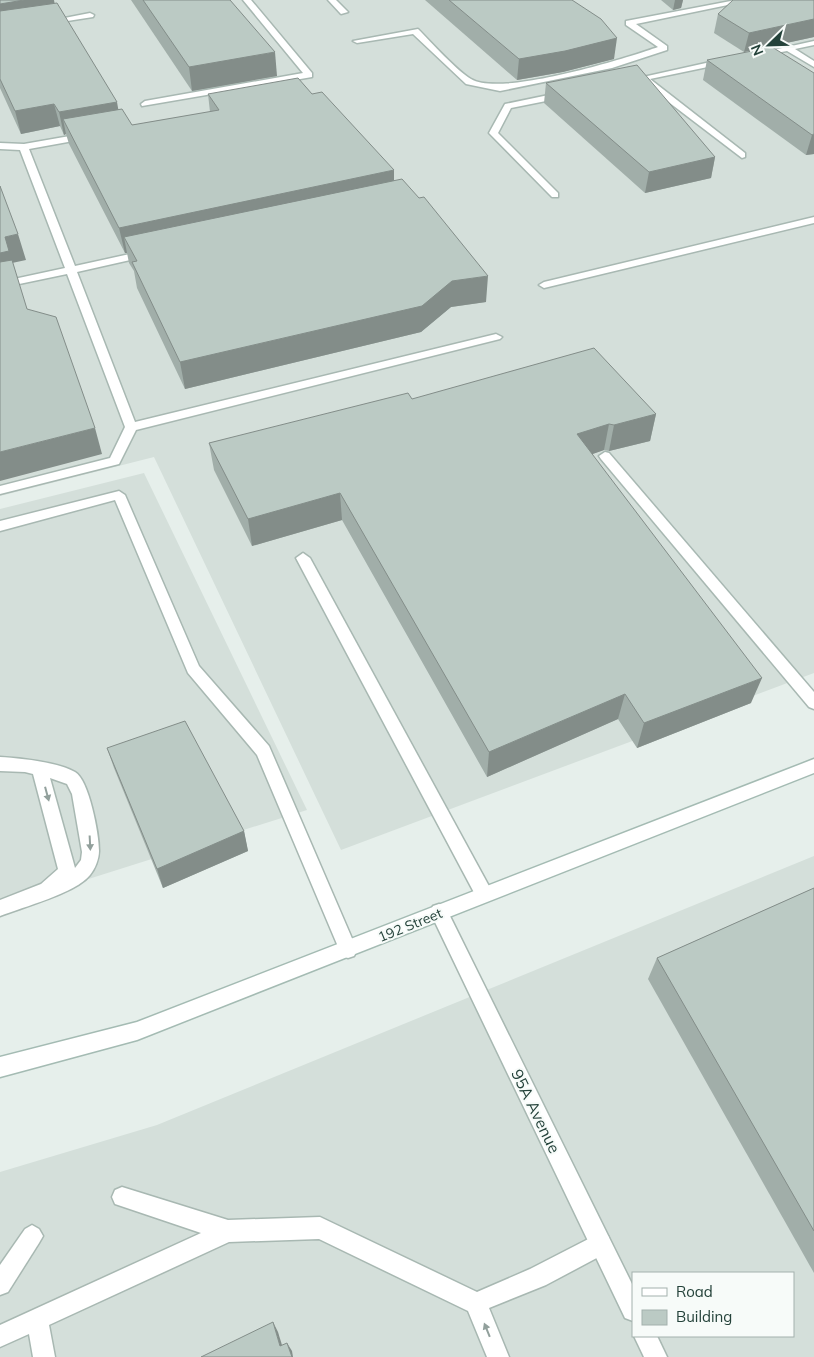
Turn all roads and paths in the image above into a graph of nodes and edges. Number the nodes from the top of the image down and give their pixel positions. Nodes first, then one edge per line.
1 (247, 0) edge
2 (332, 0) edge
3 (748, 0) edge
4 (344, 12) dead end
5 (90, 15) dead end
6 (36, 24) edge
7 (357, 41) dead end
8 (814, 43) edge
9 (788, 48) junction
10 (749, 56) edge
11 (730, 60) edge
12 (814, 65) edge
13 (643, 78) junction
14 (623, 82) edge
15 (575, 92) edge
16 (145, 104) dead end
17 (102, 133) edge
18 (0, 146) edge
19 (24, 147) junction
20 (742, 154) dead end
21 (554, 195) dead end
22 (814, 220) edge
23 (158, 251) edge
24 (72, 269) junction
25 (0, 284) edge
26 (544, 285) dead end
27 (496, 337) dead end
28 (131, 427) junction
29 (605, 456) edge
30 (0, 490) edge
31 (0, 526) edge
32 (303, 558) dead end
33 (814, 703) edge
34 (0, 764) edge
35 (814, 766) edge
36 (40, 770) junction
37 (47, 890) junction
38 (484, 894) junction
39 (0, 908) edge
40 (439, 912) junction
41 (348, 950) junction
42 (0, 1067) edge
43 (122, 1197) dead end
44 (228, 1231) junction
45 (32, 1236) dead end
46 (600, 1244) junction
47 (0, 1284) edge
48 (476, 1303) junction
49 (632, 1308) edge
50 (37, 1319) junction
51 (0, 1336) edge
52 (646, 1337) edge
53 (44, 1357) edge
54 (498, 1357) edge
55 (656, 1357) edge

1 - 16 main road
2 - 4 main road
3 - 7 main road
5 - 6 main road
8 - 9 main road
9 - 10 main road
9 - 12 main road
11 - 13 main road
13 - 14 main road
13 - 20 main road
15 - 21 main road
17 - 19 main road
18 - 19 main road
19 - 24 main road
22 - 26 main road
23 - 24 main road
24 - 25 main road
24 - 28 main road
27 - 28 main road
28 - 30 main road
29 - 33 main road
31 - 41 main road
32 - 38 main road
34 - 36 main road
35 - 38 main road, 192 Street
36 -> 37 main road
36 -> 37 main road
37 - 39 main road
38 - 40 main road, 192 Street
40 - 41 main road, 192 Street
40 - 46 main road, 95A Avenue
41 - 42 main road, 192 Street
43 - 44 main road
44 - 48 main road
44 - 50 main road
45 - 47 main road
46 - 48 main road
46 - 49 main road, 95A Avenue
54 -> 48 main road
50 - 51 main road
50 - 53 main road
52 - 55 main road

